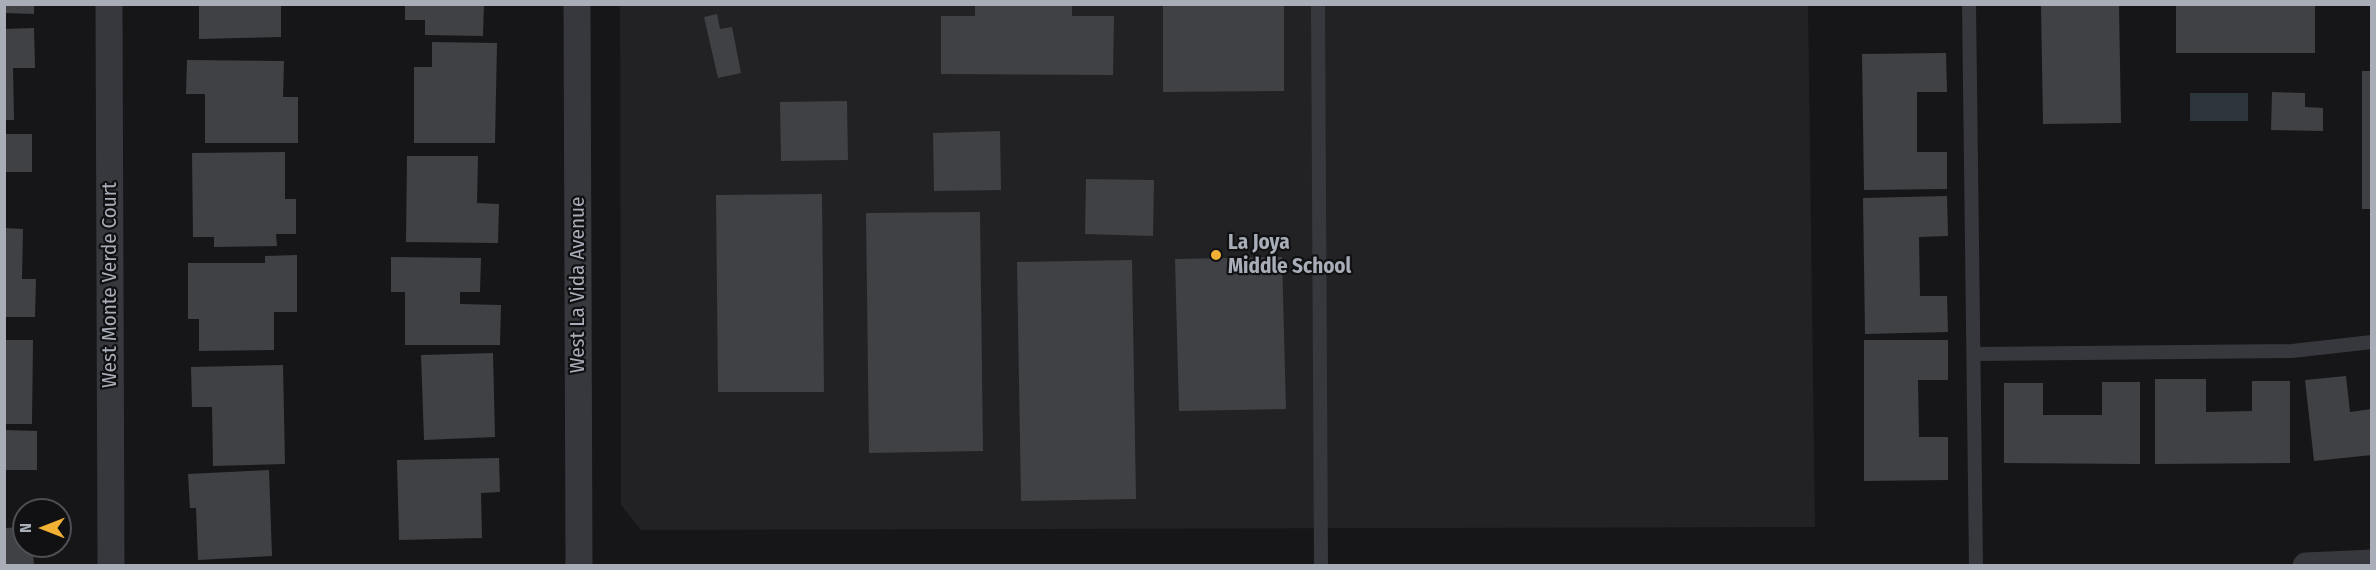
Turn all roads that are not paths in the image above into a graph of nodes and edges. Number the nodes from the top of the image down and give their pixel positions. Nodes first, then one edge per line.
1 (109, 4) edge
2 (577, 4) edge
3 (1318, 4) edge
4 (1969, 4) edge
5 (2372, 342) edge
6 (1974, 354) junction
7 (2372, 562) edge
8 (111, 566) edge
9 (579, 566) edge
10 (1321, 566) edge
11 (1976, 566) edge
12 (2306, 566) edge

1 - 8 street, West Monte Verde Court
2 - 9 street, West La Vida Avenue
3 - 10 lane
4 - 6 lane
5 - 6 lane
6 - 11 lane
7 - 12 street

